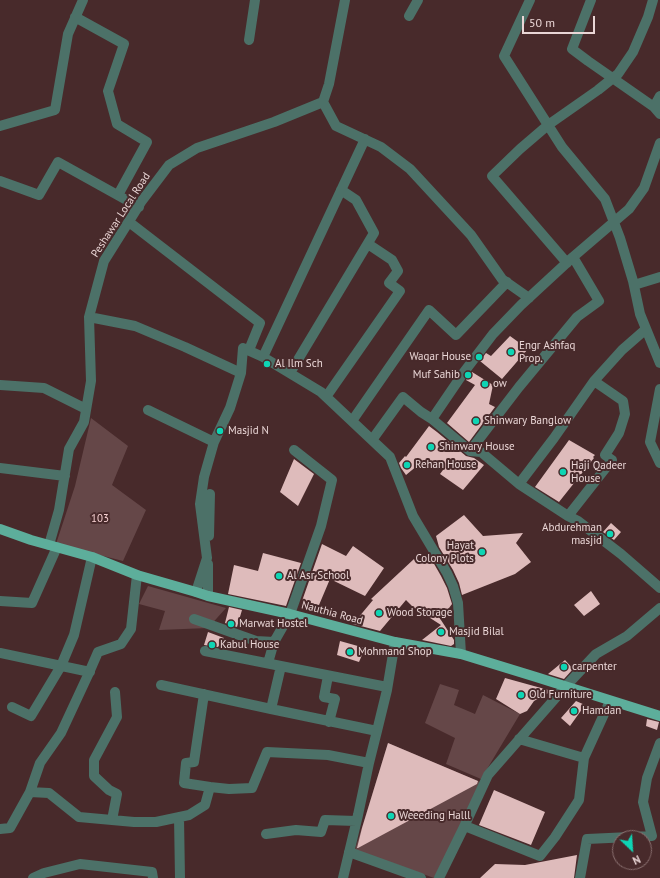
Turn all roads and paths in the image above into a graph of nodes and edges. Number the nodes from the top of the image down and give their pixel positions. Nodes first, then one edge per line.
1 (83, 0) edge
2 (255, 0) edge
3 (345, 0) edge
4 (418, 0) edge
5 (530, 0) edge
6 (591, 0) edge
7 (653, 0) edge
8 (409, 16) dead end
9 (75, 17) junction
10 (250, 40) dead end
11 (613, 79) junction
12 (660, 96) edge
13 (324, 102) junction
14 (657, 111) edge
15 (548, 125) junction
16 (0, 126) edge
17 (365, 139) junction
18 (660, 143) edge
19 (0, 181) edge
20 (341, 190) junction
21 (118, 195) junction
22 (139, 207) junction
23 (129, 222) junction
24 (614, 222) junction
25 (368, 244) junction
26 (570, 260) junction
27 (660, 277) edge
28 (507, 282) junction
29 (634, 285) junction
30 (529, 298) junction
31 (89, 317) junction
32 (646, 329) junction
33 (249, 350) junction
34 (263, 357) junction
35 (660, 362) edge
36 (241, 373) junction
37 (290, 373) junction
38 (594, 381) junction
39 (0, 384) edge
40 (660, 390) edge
41 (326, 397) junction
42 (86, 409) junction
43 (148, 410) dead end
44 (658, 412) edge
45 (432, 419) junction
46 (352, 421) junction
47 (372, 440) junction
48 (214, 442) junction
49 (294, 450) dead end
50 (470, 451) junction
51 (660, 463) edge
52 (0, 468) edge
53 (65, 476) junction
54 (518, 484) junction
55 (210, 494) dead end
56 (568, 516) junction
57 (0, 529) edge
58 (53, 546) junction
59 (92, 557) junction
60 (137, 575) junction
61 (660, 588) edge
62 (196, 592) junction
63 (208, 596) junction
64 (0, 601) edge
65 (660, 608) edge
66 (290, 614) junction
67 (194, 619) dead end
68 (274, 642) junction
69 (395, 642) junction
70 (205, 651) dead end
71 (0, 653) edge
72 (461, 654) junction
73 (268, 663) junction
74 (61, 666) junction
75 (281, 666) junction
76 (90, 672) junction
77 (328, 676) junction
78 (161, 685) dead end
79 (566, 686) junction
80 (387, 687) junction
81 (115, 692) dead end
82 (204, 694) junction
83 (610, 701) junction
84 (12, 707) dead end
85 (271, 709) junction
86 (660, 716) edge
87 (329, 722) junction
88 (377, 731) junction
89 (520, 739) junction
90 (660, 743) edge
91 (584, 758) junction
92 (368, 763) junction
93 (210, 787) junction
94 (30, 792) junction
95 (178, 818) junction
96 (112, 820) junction
97 (356, 821) junction
98 (465, 826) junction
99 (0, 829) edge
100 (266, 834) dead end
101 (349, 852) junction
102 (448, 860) junction
103 (64, 873) edge
104 (33, 878) edge
105 (153, 878) edge
106 (180, 878) edge
107 (343, 878) edge
108 (420, 878) edge
109 (439, 878) edge
110 (444, 878) edge
111 (580, 878) edge

1 - 9 street
2 - 10 street
3 - 13 street
4 - 8 street
5 - 15 street
6 - 11 street
7 - 11 street
9 - 16 street
9 - 21 street
11 - 14 street
11 - 15 street
12 - 14 street
13 - 17 street
13 - 22 street, Peshawar Local Road
15 - 24 street
15 - 26 street
17 - 20 street
17 - 28 street
18 - 24 street
19 - 21 street
20 - 25 street
20 - 34 street
21 - 22 street
22 - 23 street, Peshawar Local Road
23 - 31 street, Peshawar Local Road
23 - 33 street
24 - 26 street
24 - 29 street
25 - 37 street
25 - 41 street
26 - 30 street
26 - 50 street
27 - 29 street
28 - 30 street
28 - 46 street
29 - 32 street
30 - 45 street
31 - 36 street
31 - 42 street, Peshawar Local Road
32 - 35 street
32 - 38 street
33 - 34 street
33 - 36 street
34 - 37 street
36 - 48 street
37 - 41 street
38 - 54 street
38 - 56 street
39 - 42 street
40 - 44 street
41 - 46 street
42 - 53 street, Peshawar Local Road
43 - 48 street
44 - 51 street
45 - 47 street
45 - 50 street
46 - 47 street
47 - 72 street
48 - 62 street
49 - 66 street
50 - 54 street
52 - 53 street
53 - 58 street, Peshawar Local Road
54 - 56 street
55 - 63 street
56 - 61 street
57 - 58 main road, Nauthia Road
58 - 59 main road, Nauthia Road
58 - 64 street, Peshawar Local Road
59 - 60 main road, Nauthia Road
59 - 74 street
60 - 62 main road, Nauthia Road
60 - 76 street
62 - 63 main road, Nauthia Road
63 - 66 main road, Nauthia Road
65 - 79 street
66 - 68 street
66 - 69 main road, Nauthia Road
67 - 68 street
68 - 73 street
69 - 72 main road, Nauthia Road
69 - 80 street
70 - 73 street
71 - 74 street
72 - 79 main road, Nauthia Road
73 - 75 street
74 - 76 street
74 - 84 street
75 - 77 street
75 - 85 street
76 - 94 street
77 - 80 street
77 - 87 street
78 - 82 street
79 - 83 main road, Nauthia Road
79 - 89 street
80 - 88 street
81 - 96 street
82 - 85 street
82 - 93 street
83 - 86 main road, Nauthia Road
83 - 91 street
85 - 87 street
87 - 88 street
88 - 92 street
89 - 91 street
89 - 98 street
90 - 111 street
91 - 98 street
92 - 93 street
92 - 97 street
93 - 95 street
94 - 96 street
94 - 99 street
95 - 96 street
95 - 106 street
97 - 100 street
97 - 101 street
98 - 102 street
101 - 107 street
101 - 108 street
102 - 109 street
102 - 110 street
103 - 104 street
103 - 105 street

